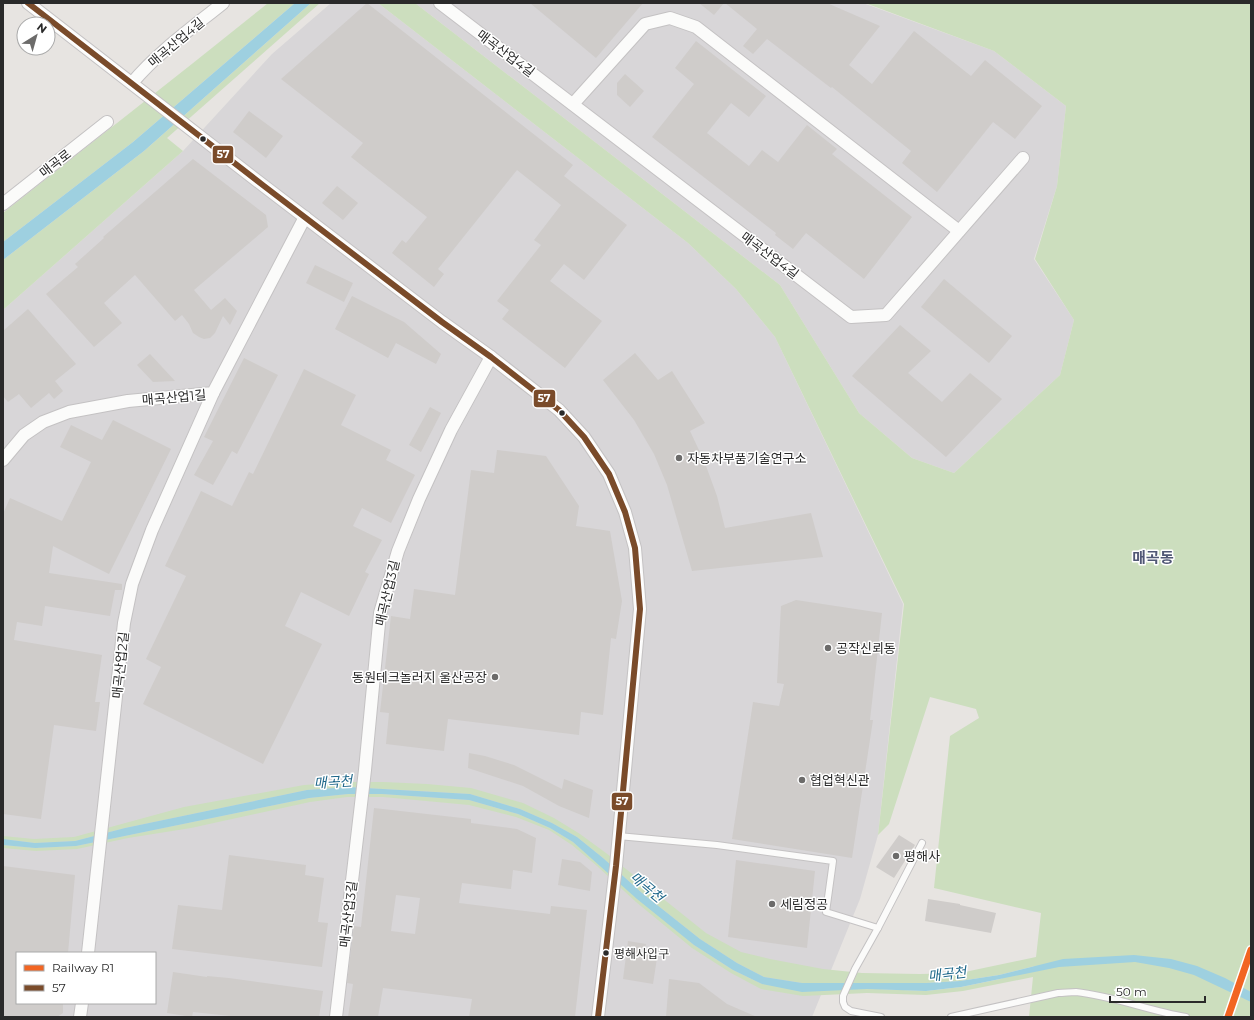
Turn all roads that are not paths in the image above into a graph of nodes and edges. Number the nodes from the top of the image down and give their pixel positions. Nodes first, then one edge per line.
1 (28, 3) edge
2 (223, 3) edge
3 (440, 3) edge
4 (132, 83) junction
5 (573, 104) junction
6 (107, 122) dead end
7 (1023, 158) dead end
8 (3, 204) edge
9 (305, 217) junction
10 (959, 231) junction
11 (491, 357) junction
12 (213, 393) junction
13 (3, 460) edge
14 (618, 836) junction
15 (922, 843) dead end
16 (878, 928) junction
17 (88, 952) edge
18 (82, 1004) edge
19 (80, 1017) edge
20 (336, 1017) edge
21 (598, 1017) edge
22 (881, 1017) edge
23 (952, 1017) edge
24 (1186, 1017) edge

1 - 4 street
2 - 4 street, 매곡산업4길
3 - 5 street, 매곡산업4길
4 - 9 street
5 - 10 street
5 - 10 street, 매곡산업4길
6 - 8 street, 매곡로
7 - 10 street, 매곡산업4길
9 - 11 street
9 - 12 street, 매곡산업1길
11 - 14 street
11 - 20 street, 매곡산업3길
12 - 13 street, 매곡산업1길
12 - 17 street, 매곡산업2길
14 - 16 lane
14 - 21 street
15 - 16 lane
16 - 22 lane
18 - 19 street
23 - 24 lane

